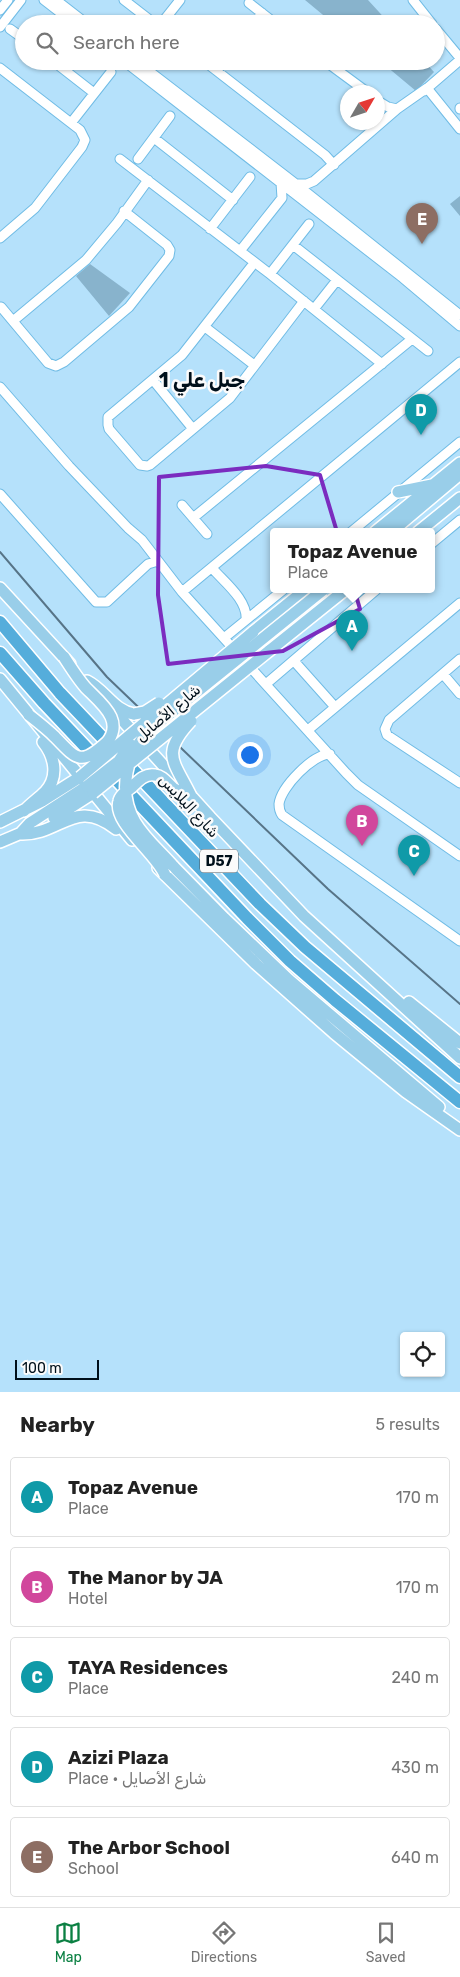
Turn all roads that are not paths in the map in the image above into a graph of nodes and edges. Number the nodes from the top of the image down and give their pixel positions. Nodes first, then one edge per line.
1 (8, 0) edge
2 (20, 0) edge
3 (44, 0) edge
4 (56, 0) edge
5 (124, 0) edge
6 (180, 0) edge
7 (413, 0) edge
8 (250, 3) dead end
9 (0, 10) edge
10 (262, 14) edge
11 (63, 15) edge
12 (75, 15) edge
13 (143, 15) edge
14 (168, 15) edge
15 (425, 15) edge
16 (8, 16) junction
17 (0, 27) edge
18 (10, 28) dead end
19 (15, 32) edge
20 (445, 40) edge
21 (460, 59) edge
22 (0, 68) edge
23 (65, 70) edge
24 (136, 70) edge
25 (148, 70) edge
26 (337, 70) edge
27 (216, 71) edge
28 (111, 72) dead end
29 (358, 85) edge
30 (427, 88) junction
31 (94, 93) junction
32 (385, 104) edge
33 (398, 109) junction
34 (170, 116) dead end
35 (385, 119) edge
36 (71, 123) junction
37 (460, 129) edge
38 (374, 130) edge
39 (154, 138) junction
40 (362, 142) junction
41 (138, 159) dead end
42 (120, 160) dead end
43 (334, 165) junction
44 (250, 177) dead end
45 (148, 180) junction
46 (314, 181) junction
47 (281, 183) junction
48 (296, 184) junction
49 (297, 196) junction
50 (282, 198) junction
51 (233, 200) junction
52 (315, 200) junction
53 (124, 211) junction
54 (309, 224) dead end
55 (210, 229) junction
56 (0, 238) edge
57 (292, 245) junction
58 (240, 252) junction
59 (250, 267) dead end
60 (270, 274) junction
61 (337, 280) junction
62 (304, 301) junction
63 (1, 307) edge
64 (314, 309) junction
65 (460, 315) edge
66 (13, 322) junction
67 (460, 326) edge
68 (205, 327) junction
69 (412, 339) junction
70 (428, 351) dead end
71 (458, 363) edge
72 (382, 364) junction
73 (254, 365) junction
74 (153, 380) junction
75 (0, 387) edge
76 (193, 429) junction
77 (460, 442) edge
78 (460, 463) edge
79 (460, 474) edge
80 (434, 484) junction
81 (398, 492) junction
82 (0, 494) edge
83 (460, 498) edge
84 (182, 505) dead end
85 (193, 518) junction
86 (460, 520) edge
87 (356, 528) edge
88 (380, 528) edge
89 (396, 528) edge
90 (423, 528) edge
91 (207, 534) dead end
92 (435, 541) edge
93 (158, 561) junction
94 (212, 568) junction
95 (3, 592) edge
96 (182, 592) junction
97 (279, 593) edge
98 (301, 593) edge
99 (319, 593) edge
100 (341, 593) edge
101 (373, 593) edge
102 (243, 603) junction
103 (460, 603) edge
104 (260, 609) junction
105 (246, 620) junction
106 (0, 622) edge
107 (224, 638) junction
108 (0, 653) edge
109 (64, 657) junction
110 (460, 659) edge
111 (294, 661) junction
112 (443, 674) junction
113 (0, 679) edge
114 (87, 681) junction
115 (192, 683) junction
116 (266, 684) junction
117 (460, 694) edge
118 (202, 703) junction
119 (335, 707) junction
120 (29, 715) junction
121 (308, 730) junction
122 (133, 733) junction
123 (148, 749) junction
124 (330, 754) junction
125 (460, 783) edge
126 (87, 785) junction
127 (191, 796) junction
128 (24, 811) junction
129 (0, 822) edge
130 (20, 834) junction
131 (0, 842) edge
132 (137, 845) junction
133 (460, 856) edge
134 (165, 875) junction
135 (460, 941) edge
136 (353, 961) junction
137 (460, 1043) edge
138 (460, 1058) edge
139 (460, 1077) edge
140 (460, 1102) edge
141 (456, 1127) edge

1 - 9 street
2 - 16 street
3 - 11 street
4 - 12 street
5 - 13 street
6 - 14 street
7 - 15 street
8 - 10 street
9 - 16 street
16 - 17 street
18 - 19 street
20 - 21 street
21 - 30 street
22 - 36 street
23 - 31 street
24 - 47 street
25 - 48 street
26 - 29 street
27 - 43 street
28 - 31 street
30 - 33 street
30 - 37 street
30 - 40 street
31 - 36 street
32 - 33 street
33 - 35 street
34 - 39 street
36 - 56 street
38 - 40 street
39 - 41 street
39 - 51 street
40 - 43 street
42 - 45 street
43 - 46 street
44 - 51 street
45 - 53 street
45 - 55 street
46 - 48 street
46 - 52 street
47 - 49 street
47 - 50 street
48 - 52 street
49 - 50 street
49 - 67 street
50 - 58 street
51 - 55 street
52 - 65 street
53 - 66 street
53 - 66 street
54 - 57 street
55 - 58 street
57 - 60 street
57 - 61 street
58 - 60 street
59 - 68 street
60 - 62 street
61 - 64 street
61 - 69 street
62 - 64 street
62 - 73 street
63 - 66 street
64 - 72 street
68 - 73 street
68 - 74 street
69 - 70 street
69 - 72 street
71 - 94 street
72 - 85 street
73 - 76 street
74 - 76 street
74 - 76 street
75 - 93 street
77 - 81 street
78 - 80 main road
79 - 89 main road
80 - 81 main road
80 - 88 main road
81 - 87 street
82 - 93 street
83 - 90 main road
84 - 85 street
85 - 91 street
86 - 92 street
93 - 96 street
94 - 96 street
94 - 102 street
95 - 109 main road
96 - 107 street
97 - 104 street
98 - 115 main road, شارع الأصايل, bridge
99 - 141 main road, bridge
100 - 118 main road, شارع الأصايل, bridge
101 - 111 street
102 - 104 street
102 - 105 street
103 - 119 street
104 - 105 street
105 - 107 street
106 - 139 highway, شارع اليلايس / D57
107 - 116 street
108 - 140 highway, D57
109 - 114 main road, bridge
109 - 120 main road, bridge
110 - 112 street
111 - 116 street
111 - 119 street
112 - 117 street
112 - 125 street
113 - 120 main road
114 - 115 main road, bridge
114 - 122 main road
115 - 122 main road, شارع الأصايل, bridge
116 - 121 street
118 - 123 main road, شارع الأصايل, bridge
118 - 127 main road, bridge
119 - 121 street
120 - 126 main road, bridge
120 - 128 main road
121 - 124 street
122 - 123 main road, bridge
122 - 126 main road, bridge
123 - 126 main road, شارع الأصايل, bridge
123 - 127 main road, bridge
124 - 133 street
124 - 135 street
126 - 128 main road, شارع الأصايل
126 - 130 main road
126 - 132 main road
127 - 134 main road, bridge
127 - 136 main road
128 - 129 main road, شارع الأصايل
130 - 131 main road
130 - 132 main road
132 - 134 main road, bridge
134 - 141 main road
136 - 137 main road
136 - 138 main road

